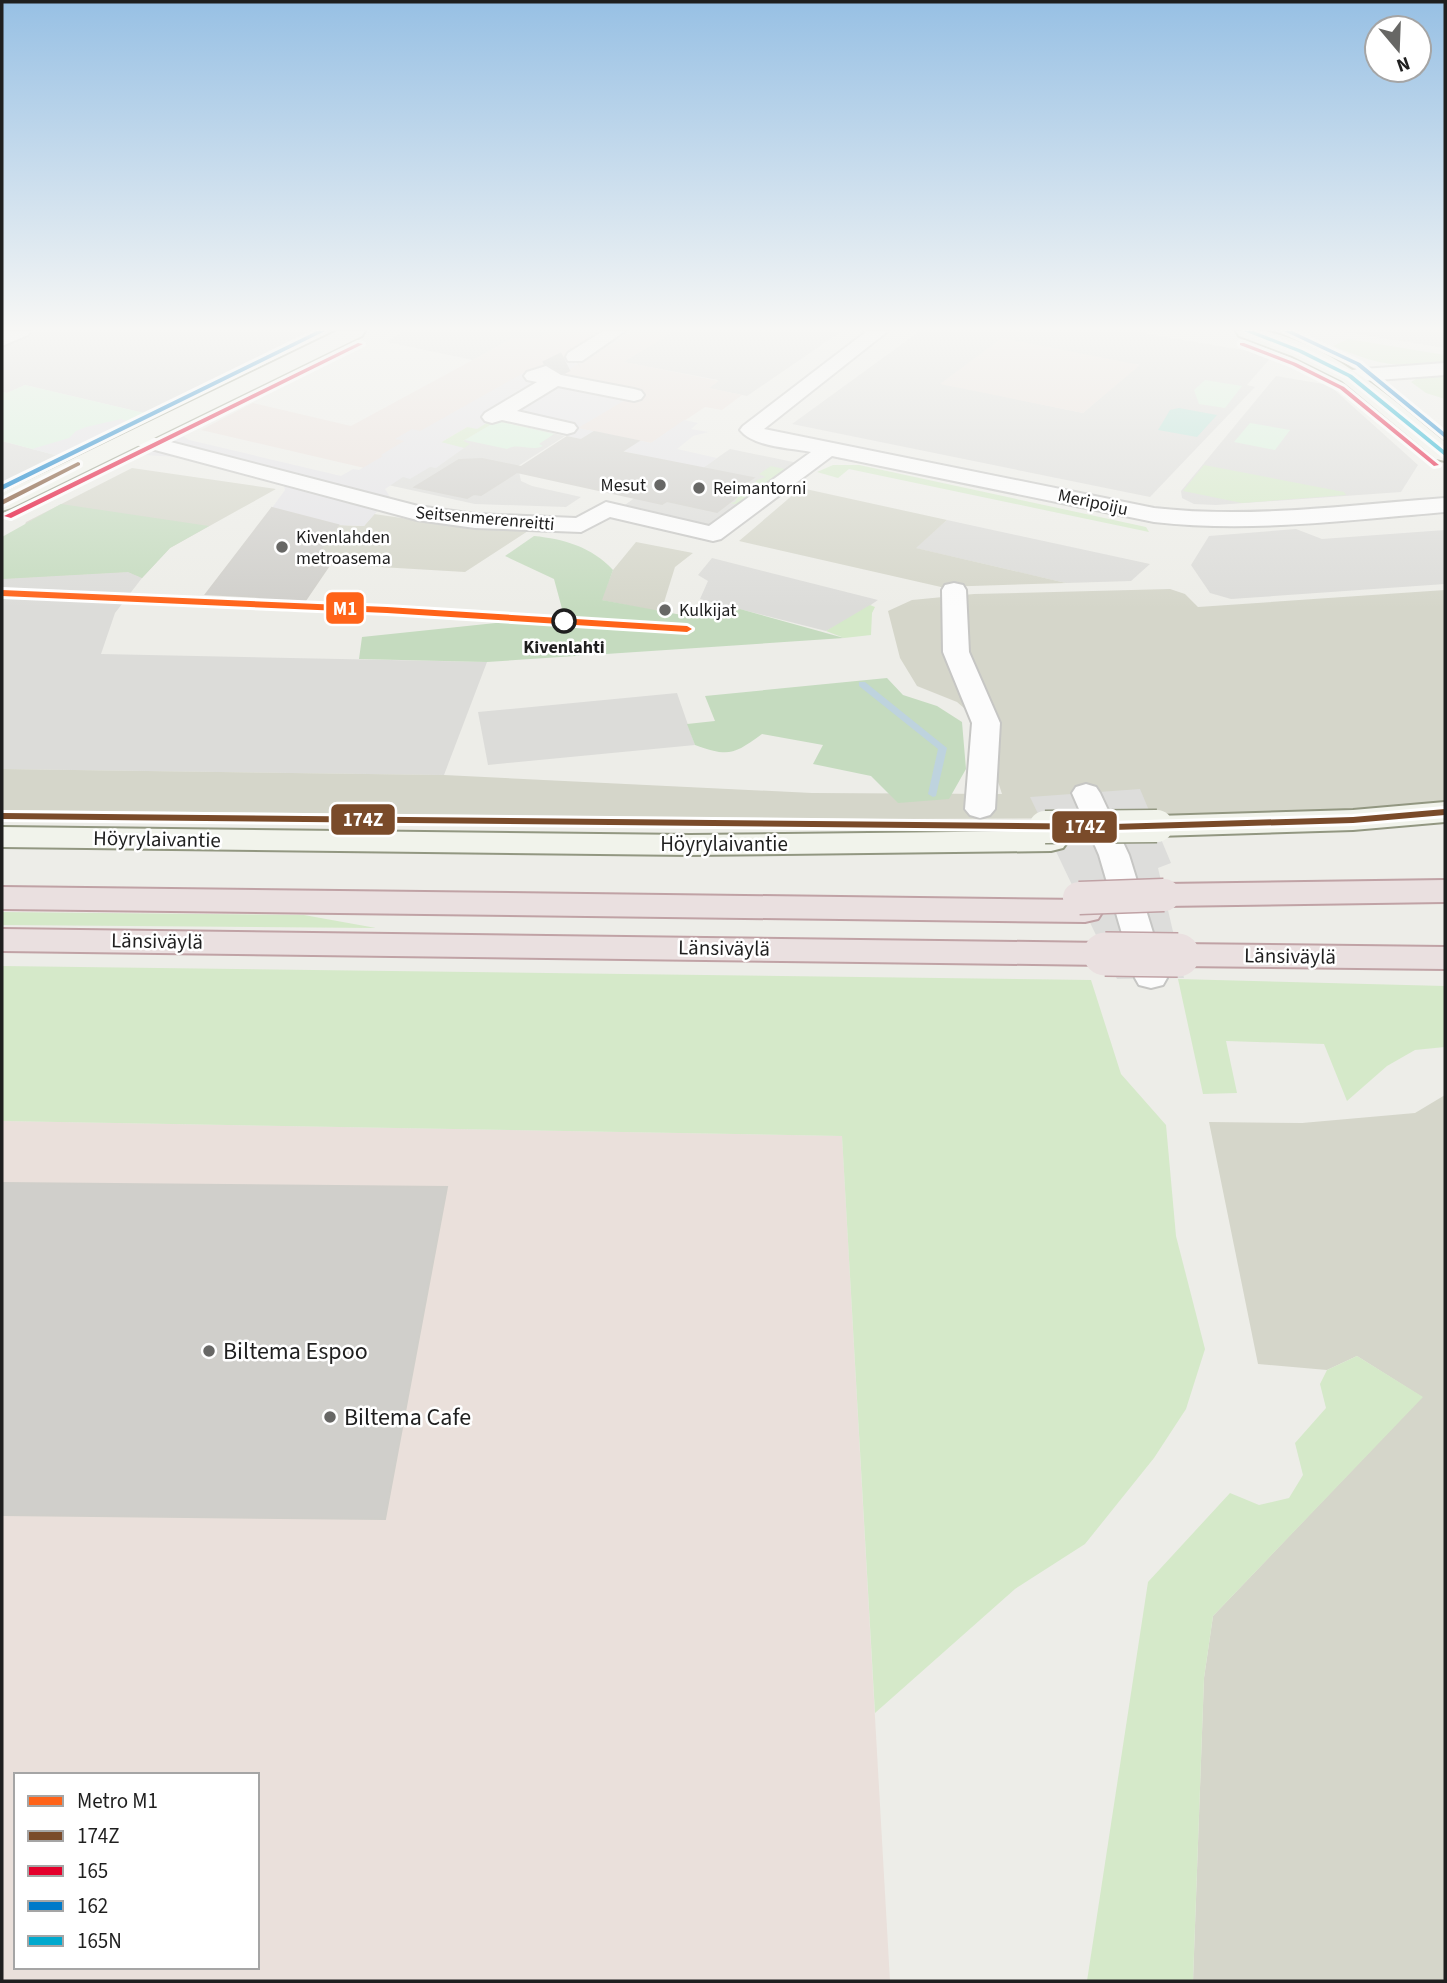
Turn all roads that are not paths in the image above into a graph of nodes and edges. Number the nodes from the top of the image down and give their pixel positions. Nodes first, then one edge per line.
1 (162, 424) edge
2 (570, 424) edge
3 (574, 424) dead end
4 (756, 424) edge
5 (1408, 424) edge
6 (132, 438) junction
7 (830, 448) junction
8 (1445, 454) edge
9 (2, 503) edge
10 (1445, 505) edge
11 (954, 590) dead end
12 (1086, 793) dead end
13 (980, 809) dead end
14 (1445, 812) edge
15 (2, 816) edge
16 (1445, 832) edge
17 (1160, 833) junction
18 (1048, 834) junction
19 (2, 837) edge
20 (1445, 891) edge
21 (2, 898) edge
22 (1166, 904) junction
23 (1445, 916) edge
24 (2, 940) edge
25 (1445, 958) edge
26 (1165, 967) junction

1 - 6 street
2 - 3 street
4 - 7 street, Meripoiju
5 - 8 street
6 - 7 street, Seitsenmerenreitti
6 - 9 street
7 - 10 street, Meripoiju
11 - 13 street
12 - 26 street
14 - 17 street, Höyrylaivantie
15 - 18 street, Höyrylaivantie
16 - 17 street, Höyrylaivantie
17 - 18 street, Höyrylaivantie
18 - 19 street, Höyrylaivantie
20 - 22 highway
21 - 22 highway, Länsiväylä
22 - 23 highway, Länsiväylä
24 - 26 highway, Länsiväylä, bridge
25 - 26 highway, Länsiväylä

